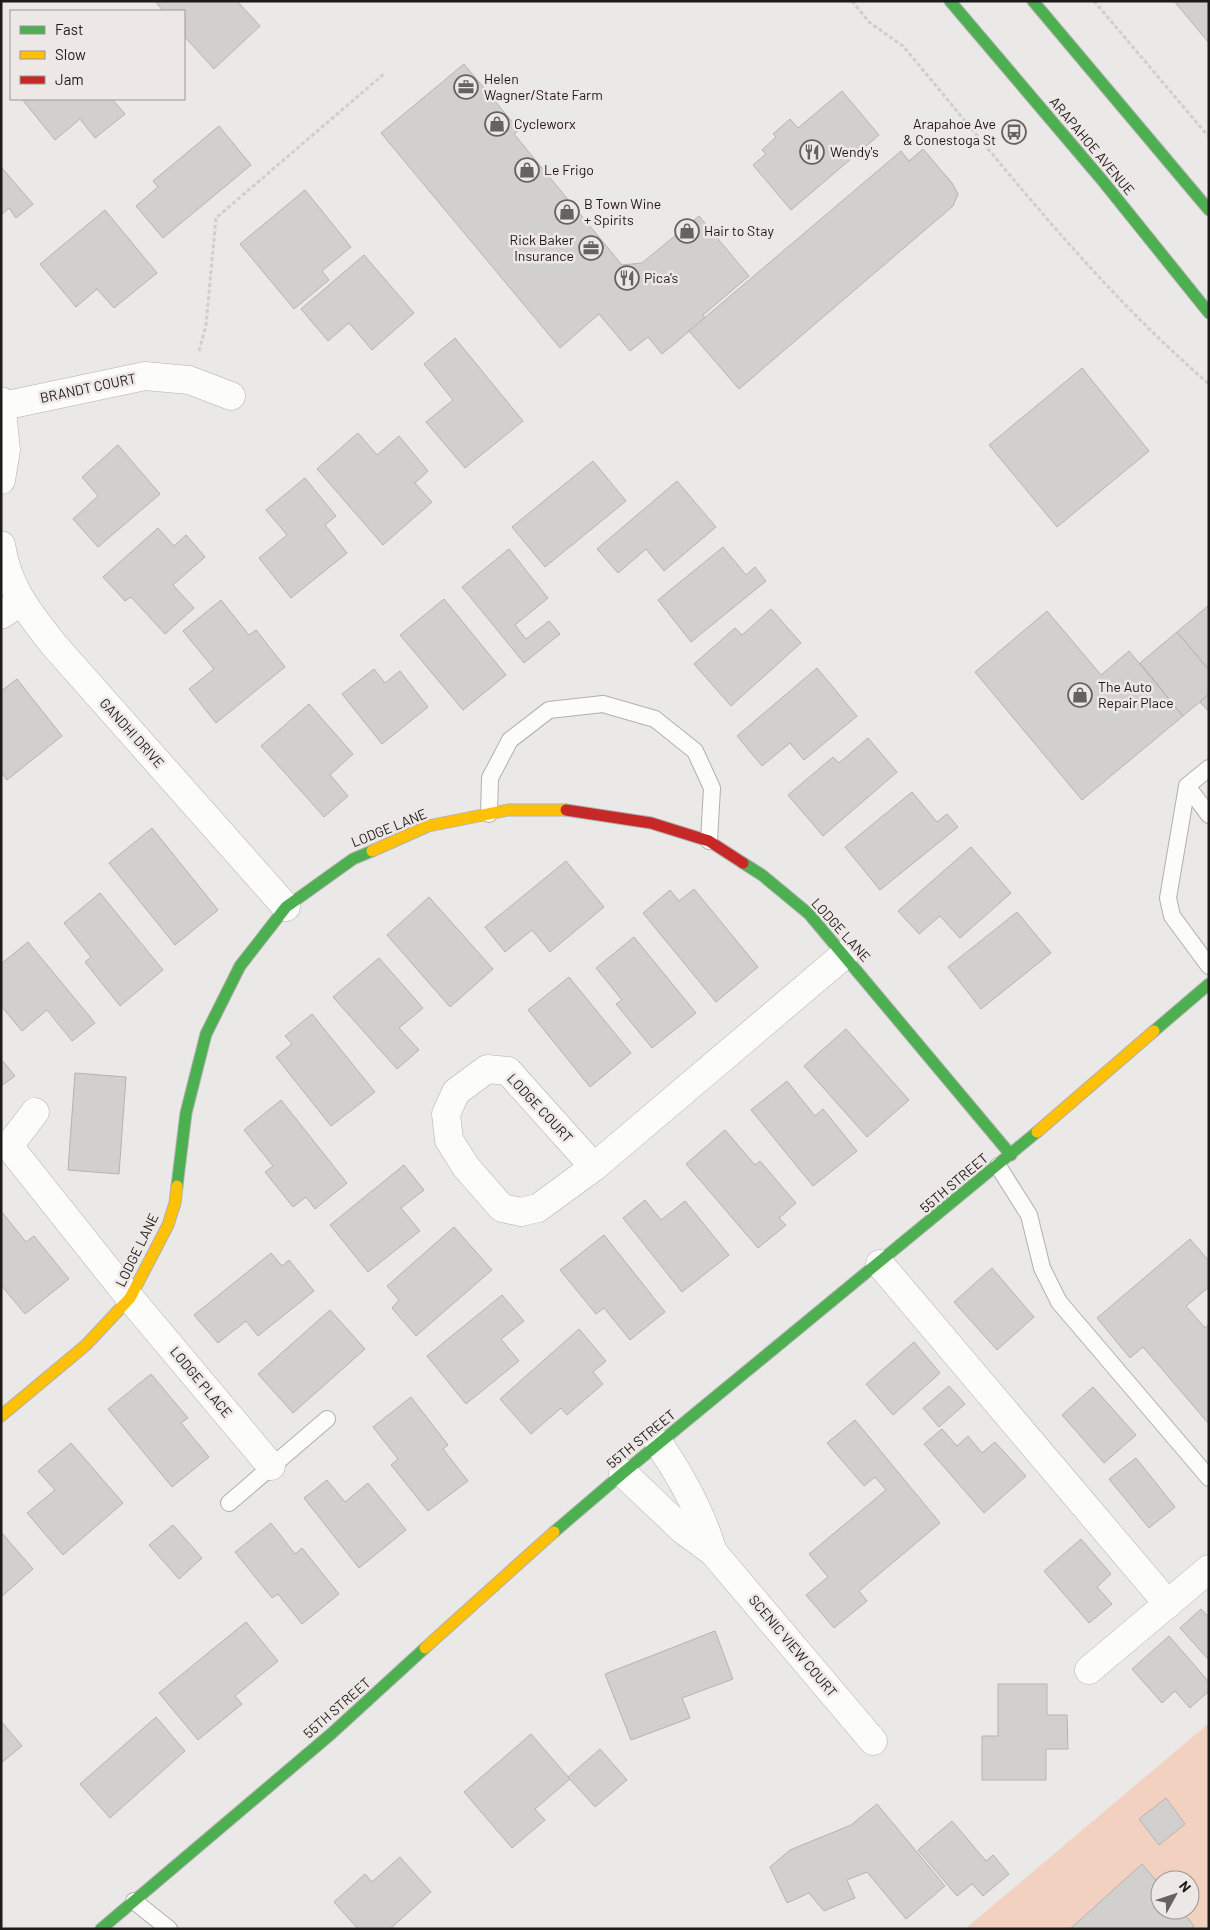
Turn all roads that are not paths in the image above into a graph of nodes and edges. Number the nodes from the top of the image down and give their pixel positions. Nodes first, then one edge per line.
1 (950, 1) edge
2 (1033, 1) edge
3 (1209, 210) edge
4 (1209, 313) edge
5 (230, 396) dead end
6 (2, 403) edge
7 (1, 480) edge
8 (1, 545) edge
9 (11, 609) edge
10 (1209, 768) edge
11 (1187, 786) junction
12 (488, 814) junction
13 (1209, 815) edge
14 (709, 841) junction
15 (286, 907) junction
16 (844, 955) junction
17 (1209, 966) edge
18 (1209, 984) edge
19 (35, 1112) dead end
20 (1011, 1155) junction
21 (998, 1166) junction
22 (594, 1168) junction
23 (880, 1264) junction
24 (130, 1298) junction
25 (1, 1416) edge
26 (327, 1419) dead end
27 (659, 1444) junction
28 (271, 1466) junction
29 (623, 1473) junction
30 (1209, 1478) edge
31 (229, 1503) dead end
32 (713, 1552) junction
33 (1209, 1569) edge
34 (1168, 1604) junction
35 (1089, 1670) dead end
36 (873, 1740) dead end
37 (134, 1902) junction
38 (101, 1929) edge
39 (169, 1929) edge

1 - 4 main road, ARAPAHOE AVENUE
2 - 3 main road
5 - 6 street, BRANDT COURT
6 - 7 street
8 - 9 street, GANDHI DRIVE
9 - 15 street, GANDHI DRIVE
10 - 11 lane
11 - 13 lane
11 - 17 lane
12 - 14 main road, LODGE LANE
12 - 14 lane
12 - 15 main road, LODGE LANE
14 - 16 main road, LODGE LANE
15 - 24 main road, LODGE LANE
16 - 20 main road, LODGE LANE
16 - 22 street, LODGE COURT
18 - 20 main road, 55TH STREET
19 - 24 street, LODGE PLACE
20 - 21 main road, 55TH STREET
21 - 23 main road, 55TH STREET
21 - 30 lane
22 - 22 street, LODGE COURT
23 - 27 main road, 55TH STREET
23 - 34 street
24 - 25 main road, LODGE LANE
24 - 28 street, LODGE PLACE
26 - 28 lane
27 - 29 main road, 55TH STREET
27 - 32 street, SCENIC VIEW COURT
28 - 31 lane
29 - 32 street, SCENIC VIEW COURT
29 - 37 main road, 55TH STREET
32 - 36 street, SCENIC VIEW COURT
33 - 34 street
34 - 35 street
37 - 38 main road, 55TH STREET
37 - 39 lane

